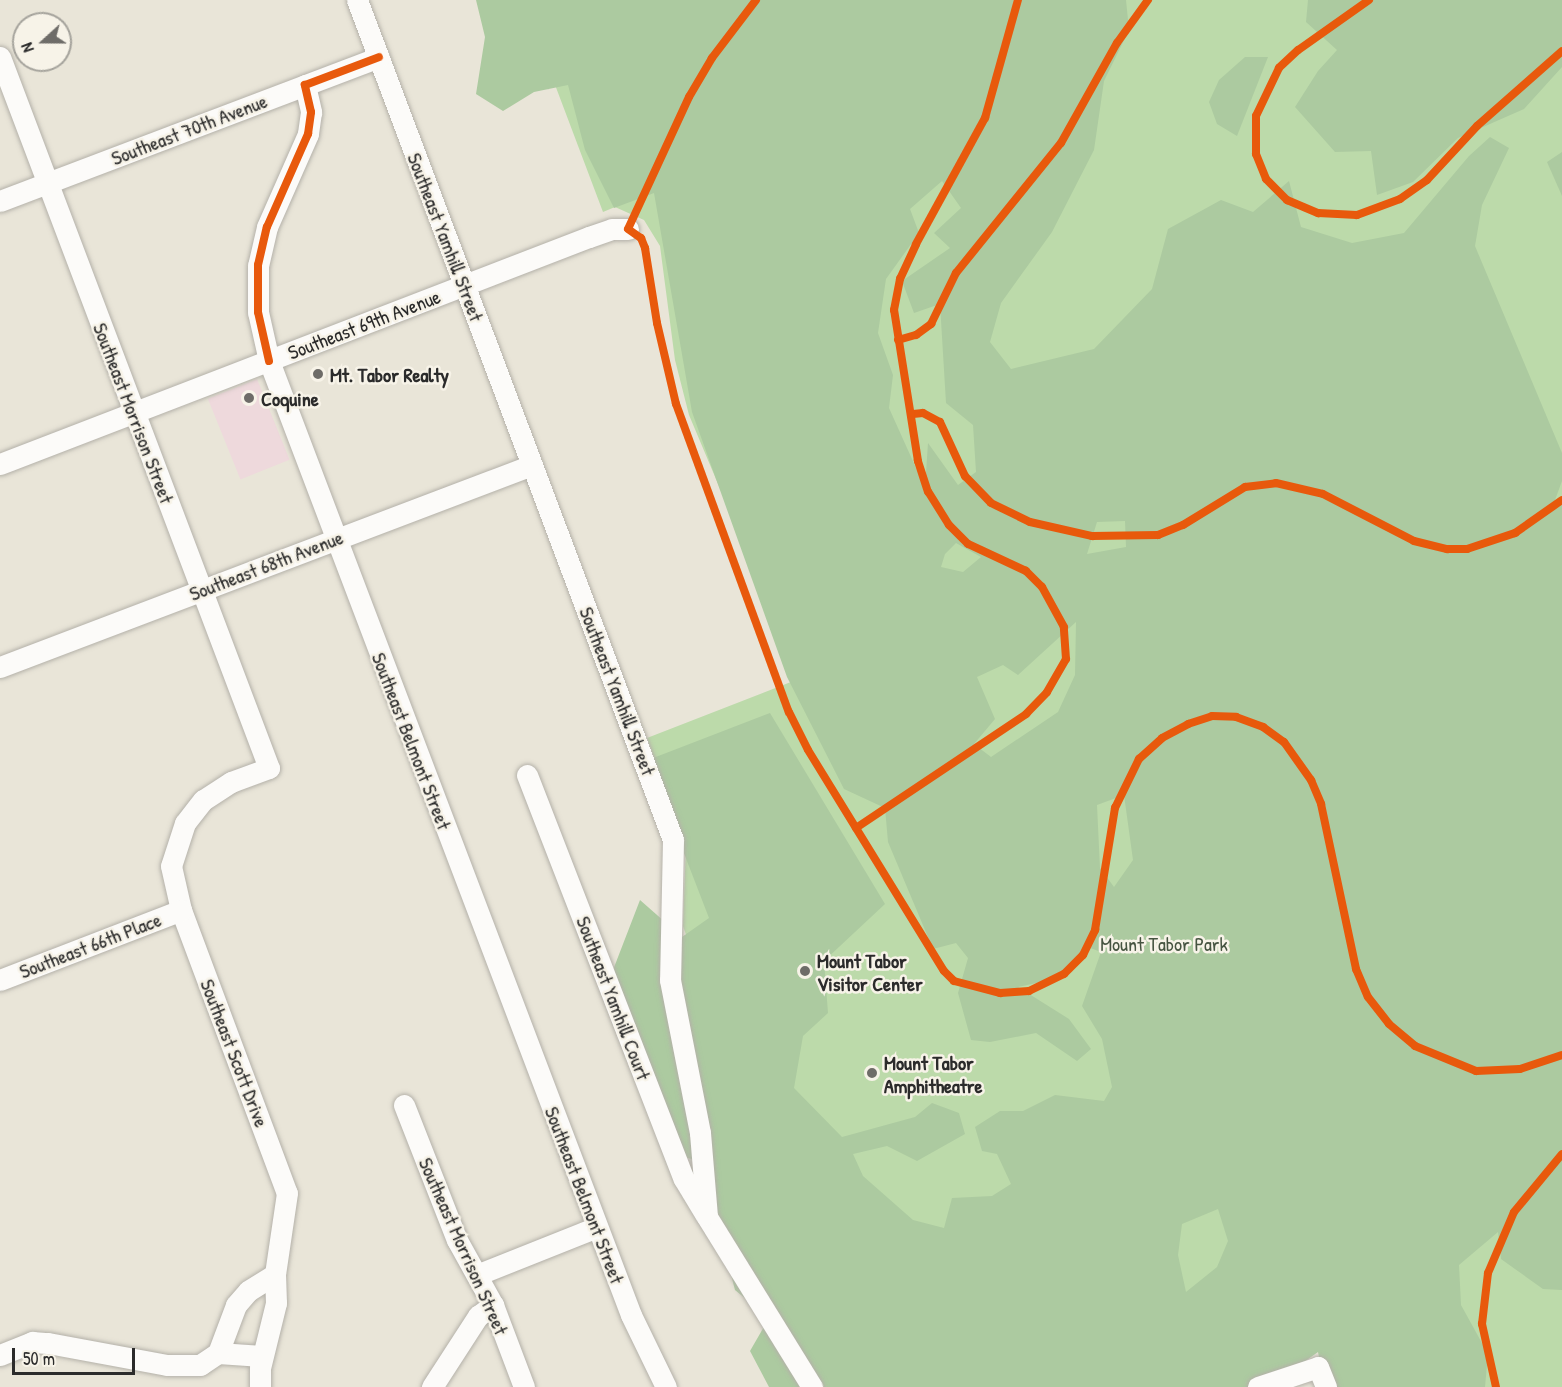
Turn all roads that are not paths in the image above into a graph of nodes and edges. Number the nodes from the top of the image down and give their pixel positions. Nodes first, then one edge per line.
1 (357, 0) edge
2 (0, 57) edge
3 (379, 57) junction
4 (305, 85) junction
5 (47, 182) junction
6 (0, 201) edge
7 (628, 229) dead end
8 (464, 285) junction
9 (269, 361) junction
10 (134, 414) junction
11 (0, 464) edge
12 (532, 465) junction
13 (336, 539) junction
14 (201, 589) junction
15 (0, 667) edge
16 (269, 768) joint
17 (527, 776) dead end
18 (181, 910) junction
19 (0, 980) edge
20 (404, 1105) dead end
21 (707, 1217) junction
22 (597, 1227) junction
23 (275, 1274) junction
24 (479, 1274) junction
25 (493, 1305) junction
26 (218, 1353) junction
27 (0, 1355) edge
28 (262, 1356) junction
29 (260, 1387) edge
30 (432, 1387) edge
31 (524, 1387) edge
32 (666, 1387) edge
33 (812, 1387) edge
34 (1258, 1387) edge
35 (1326, 1387) edge

1 - 3 street, Southeast Yamhill Street
2 - 5 street, Southeast Morrison Street
3 - 4 street, Southeast 70th Avenue
3 - 8 street, Southeast Yamhill Street
4 - 5 street, Southeast 70th Avenue
4 - 9 street, Southeast Belmont Street
5 - 6 street, Southeast 70th Avenue
5 - 10 street, Southeast Morrison Street
7 - 8 street, Southeast 69th Avenue
8 - 9 street, Southeast 69th Avenue
8 - 12 street, Southeast Yamhill Street
9 - 10 street, Southeast 69th Avenue
9 - 13 street, Southeast Belmont Street
10 - 11 street, Southeast 69th Avenue
10 - 14 street, Southeast Morrison Street
12 - 13 street, Southeast 68th Avenue
12 - 21 street, Southeast Yamhill Street
13 - 14 street, Southeast 68th Avenue
13 - 22 street, Southeast Belmont Street
14 - 15 street, Southeast 68th Avenue
14 - 16 street, Southeast Morrison Street
16 - 18 street, Southeast Scott Drive
17 - 21 street, Southeast Yamhill Court
18 - 19 street, Southeast 66th Place
18 - 23 street, Southeast Scott Drive
20 - 24 street, Southeast Morrison Street
21 - 33 street, Southeast Yamhill Street
22 - 24 street
22 - 32 street, Southeast Belmont Street
23 - 26 street
23 - 28 street, Southeast Scott Drive
24 - 25 street, Southeast Morrison Street
25 - 30 street
25 - 31 street, Southeast Morrison Street
26 - 27 street
26 - 28 street
28 - 29 street, Southeast Scott Drive
34 - 35 street

